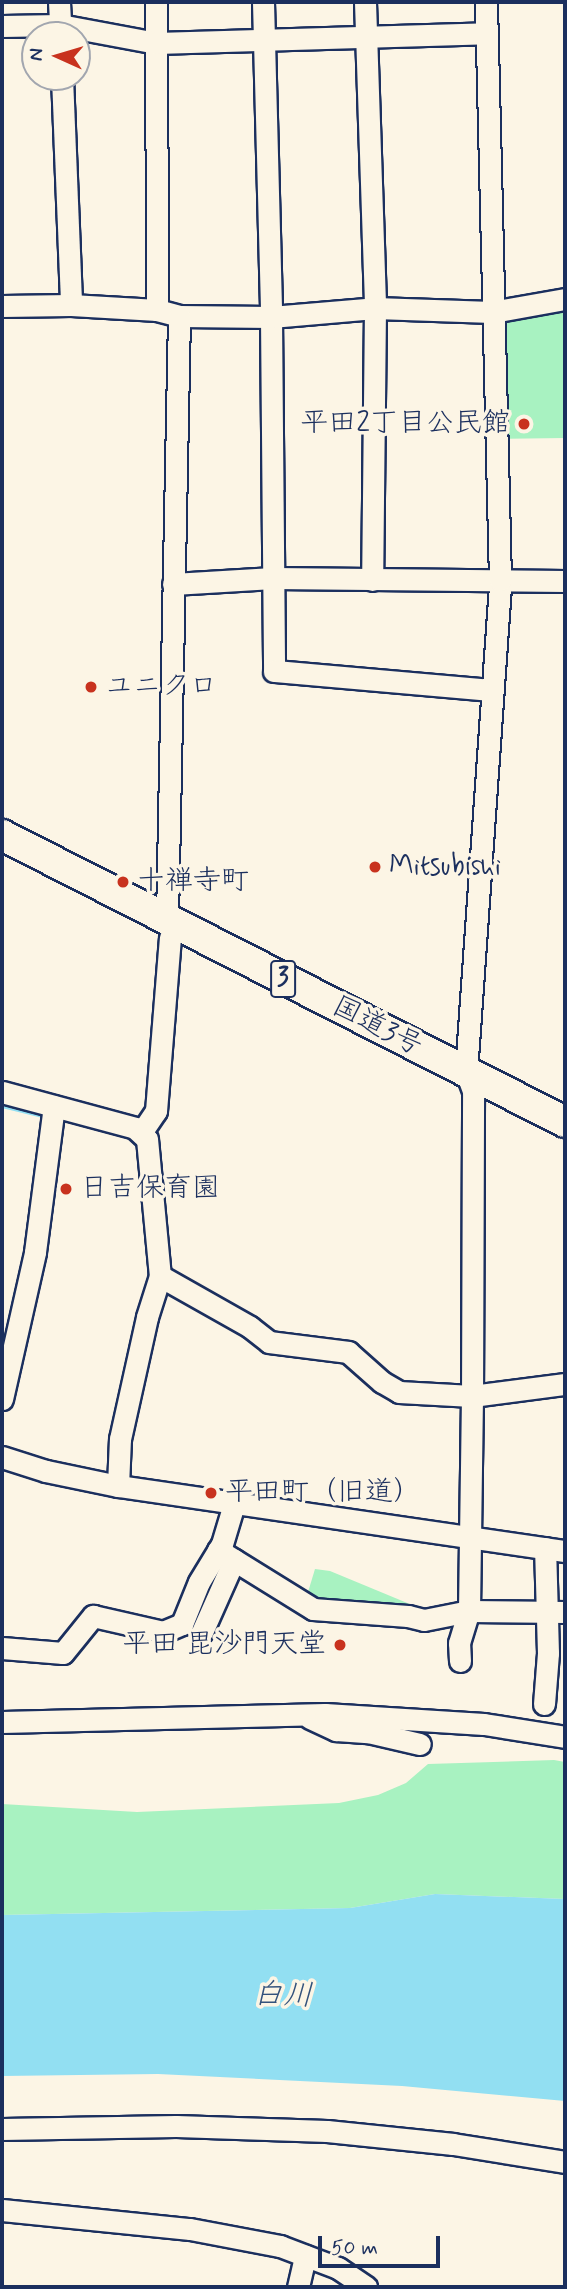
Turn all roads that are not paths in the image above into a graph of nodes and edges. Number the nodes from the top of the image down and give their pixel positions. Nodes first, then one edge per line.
1 (59, 2) edge
2 (156, 2) edge
3 (263, 2) edge
4 (365, 2) edge
5 (486, 2) edge
6 (60, 21) edge
7 (2, 26) edge
8 (21, 27) edge
9 (487, 33) junction
10 (91, 34) edge
11 (366, 34) junction
12 (263, 40) junction
13 (156, 43) junction
14 (63, 91) edge
15 (565, 299) edge
16 (71, 305) junction
17 (2, 306) edge
18 (375, 308) junction
19 (157, 310) junction
20 (492, 312) junction
21 (179, 316) junction
22 (271, 317) junction
23 (273, 578) junction
24 (372, 580) junction
25 (500, 580) junction
26 (565, 581) edge
27 (173, 584) junction
28 (492, 690) junction
29 (2, 835) edge
30 (2, 856) edge
31 (168, 929) junction
32 (470, 1081) junction
33 (2, 1092) edge
34 (54, 1106) junction
35 (565, 1122) edge
36 (141, 1133) junction
37 (565, 1137) edge
38 (160, 1276) junction
39 (565, 1384) edge
40 (472, 1396) junction
41 (2, 1399) edge
42 (2, 1457) edge
43 (118, 1486) junction
44 (234, 1504) junction
45 (470, 1536) junction
46 (555, 1549) edge
47 (226, 1555) junction
48 (469, 1611) junction
49 (556, 1612) edge
50 (202, 1632) dead end
51 (2, 1648) edge
52 (460, 1661) dead end
53 (544, 1704) dead end
54 (303, 1715) junction
55 (2, 1722) edge
56 (565, 1737) edge
57 (420, 1744) dead end
58 (2, 2129) edge
59 (565, 2162) edge
60 (2, 2210) edge
61 (305, 2256) junction
62 (298, 2287) edge
63 (366, 2287) edge

1 - 6 street
2 - 13 street
3 - 12 street
4 - 11 street
5 - 9 street
7 - 8 street
9 - 11 street
9 - 20 street
10 - 13 street
11 - 12 street
11 - 18 street
12 - 13 street
12 - 22 street
13 - 19 street
14 - 16 street
15 - 20 street
16 - 17 street
16 - 19 street
18 - 20 street
18 - 22 street
18 - 24 street
19 - 21 street
20 - 25 street
21 - 22 street
21 - 27 street
22 - 23 street
23 - 24 street
23 - 27 street
23 - 28 street
24 - 25 street
25 - 26 street
25 - 28 street
27 - 31 street
28 - 32 street
29 - 31 highway, 国道3号 / 3
30 - 31 highway, 国道3号 / 3
31 - 32 highway, 国道3号 / 3
31 - 36 street
32 - 35 highway, 国道3号 / 3
32 - 37 highway, 国道3号 / 3
32 - 40 street
33 - 34 street
34 - 36 street
34 - 41 street
36 - 38 street
38 - 40 street
38 - 43 street
39 - 40 street
40 - 45 street
42 - 43 street
43 - 44 street
44 - 45 street
44 - 47 street
45 - 46 street
45 - 48 street
46 - 49 street
47 - 48 street
47 - 50 street
47 - 51 street
48 - 49 street
48 - 52 street
49 - 53 street
54 - 55 street
54 - 56 street
54 - 57 street
58 - 59 street
60 - 61 street
61 - 62 street
61 - 63 street

